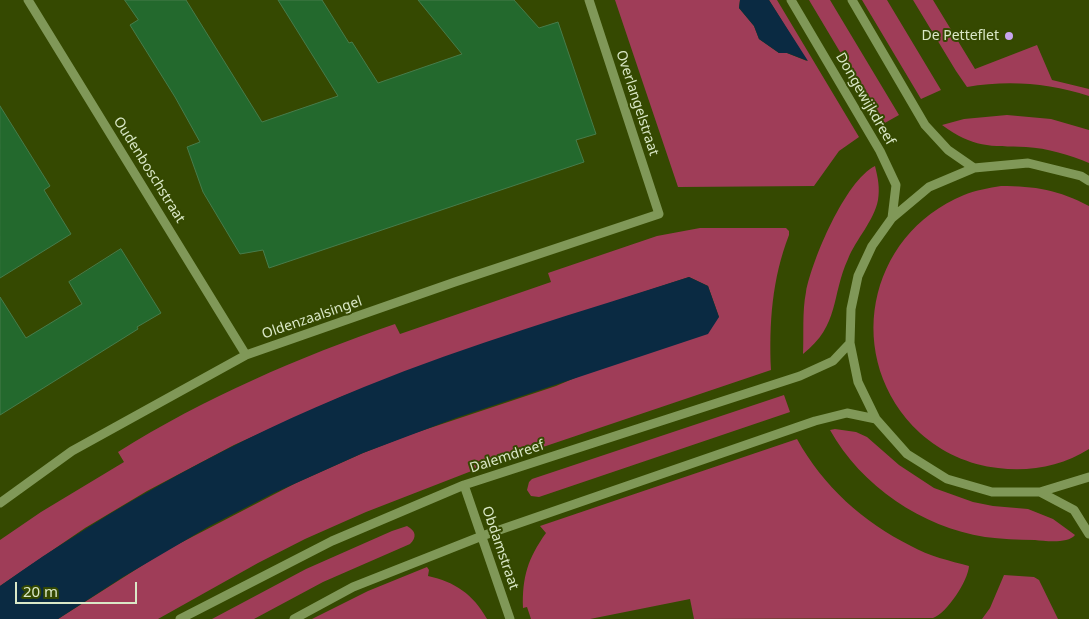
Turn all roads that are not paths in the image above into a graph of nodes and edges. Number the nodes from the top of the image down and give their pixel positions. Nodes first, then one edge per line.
1 (28, 0) edge
2 (590, 0) edge
3 (791, 0) edge
4 (852, 0) edge
5 (974, 168) junction
6 (1089, 181) edge
7 (659, 214) joint
8 (892, 218) junction
9 (850, 343) junction
10 (246, 355) junction
11 (876, 419) junction
12 (1089, 477) edge
13 (464, 485) junction
14 (1040, 492) junction
15 (0, 503) edge
16 (1089, 534) edge
17 (482, 536) junction
18 (180, 619) edge
19 (294, 619) edge
20 (510, 619) edge

1 - 10 street, Oudenboschstraat
2 - 7 street, Overlangelstraat
3 - 8 street, Dongewijkdreef
4 - 5 street
5 - 6 street
5 - 8 street
7 - 10 street, Oldenzaalsingel
8 - 9 street
9 - 11 street
9 - 13 street, Dalemdreef
10 - 15 street, Oldenzaalsingel
11 - 14 street
11 - 17 street
12 - 14 street
13 - 17 street, Obdamstraat
13 - 18 street, Dalemdreef
14 - 16 street
17 - 19 street
17 - 20 street, Obdamstraat

